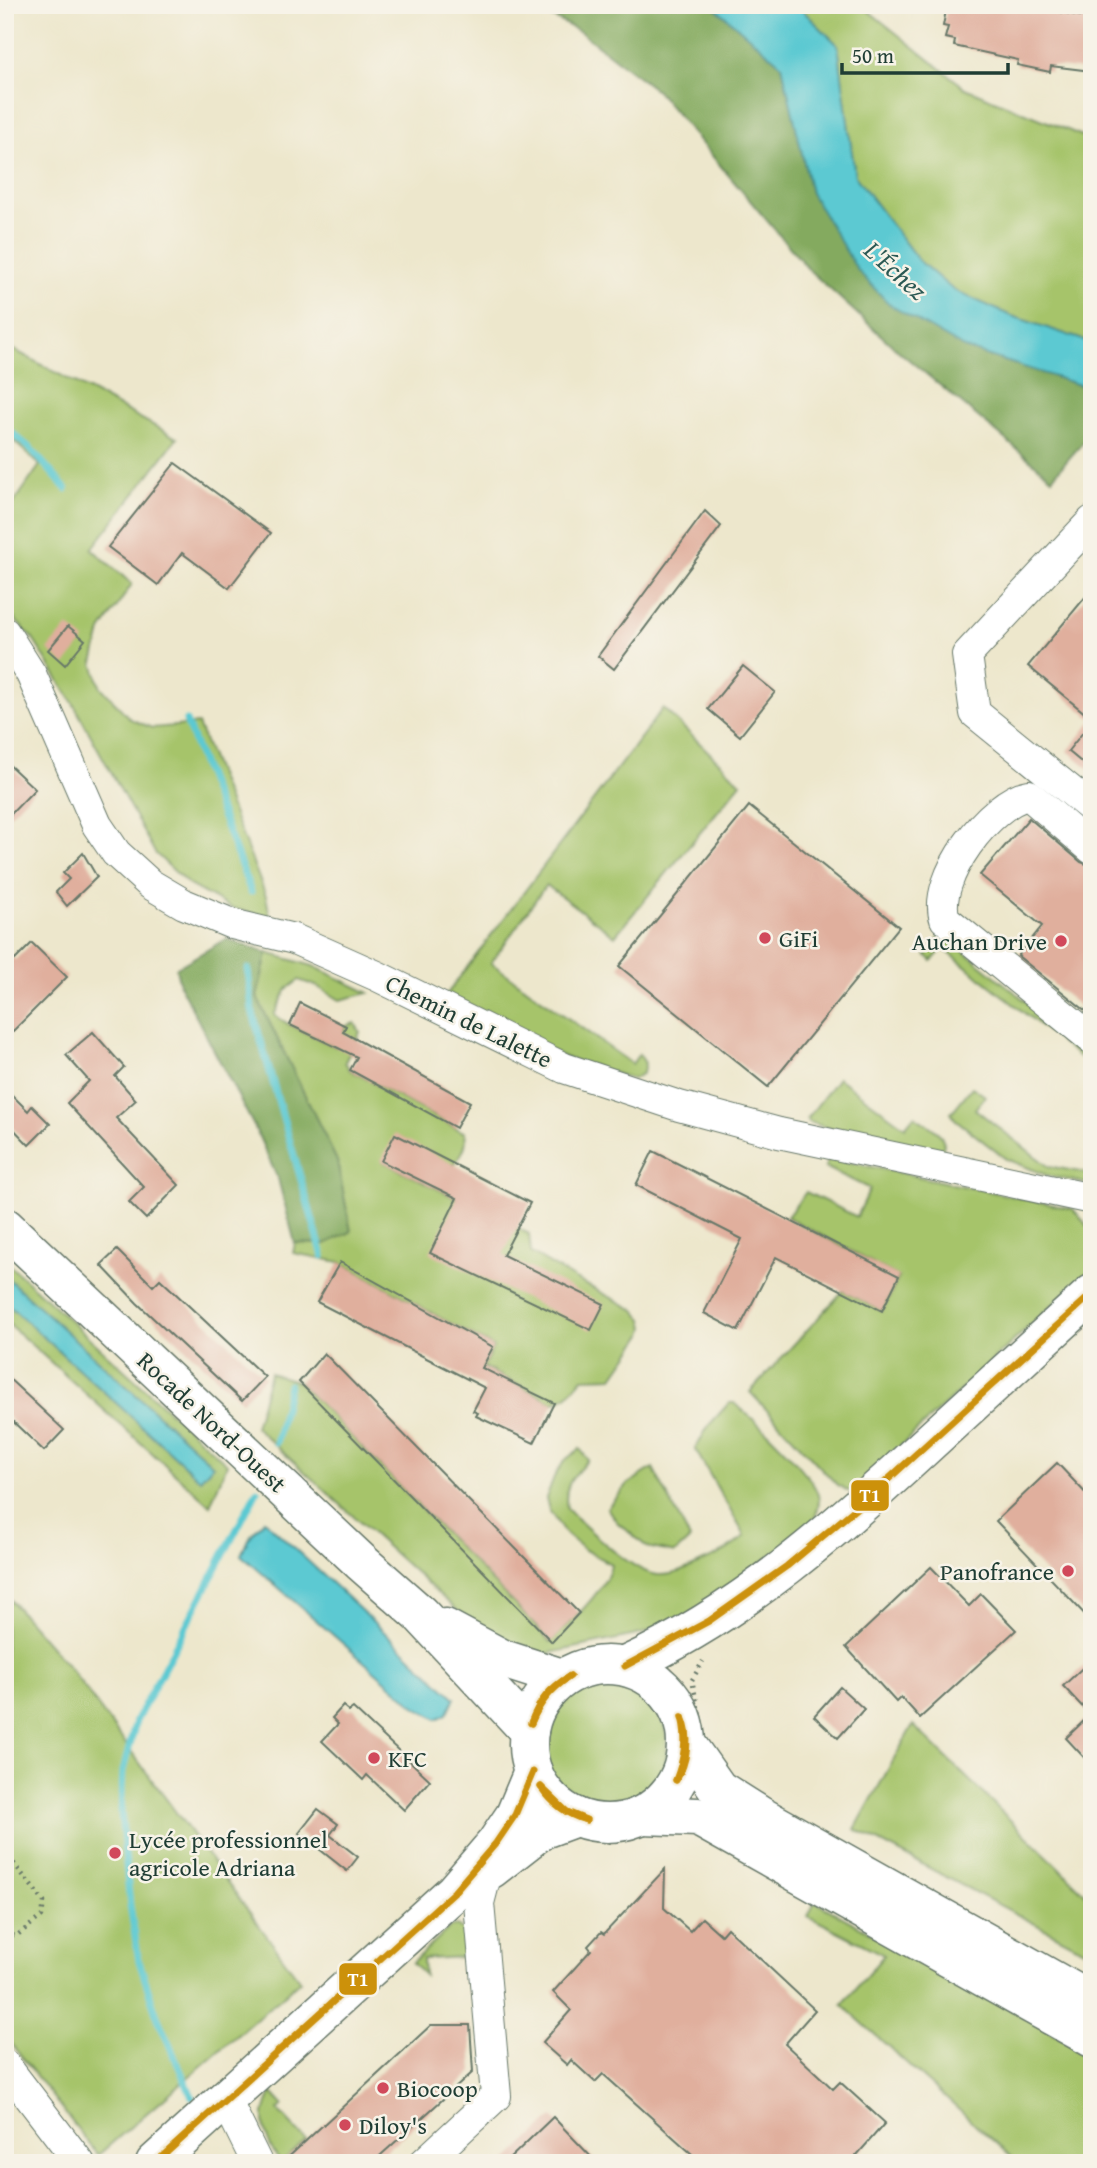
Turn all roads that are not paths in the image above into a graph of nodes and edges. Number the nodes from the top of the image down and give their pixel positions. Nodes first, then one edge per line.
1 (1092, 521) edge
2 (5, 634) edge
3 (1092, 808) edge
4 (1092, 849) edge
5 (1092, 1039) edge
6 (1089, 1202) edge
7 (5, 1227) edge
8 (1092, 1294) edge
9 (420, 1614) junction
10 (702, 1626) junction
11 (618, 1657) junction
12 (564, 1667) junction
13 (674, 1698) junction
14 (528, 1731) junction
15 (695, 1735) junction
16 (533, 1772) junction
17 (640, 1825) junction
18 (583, 1828) junction
19 (487, 1872) junction
20 (454, 1892) junction
21 (1092, 2002) edge
22 (1092, 2038) edge
23 (5, 2065) edge
24 (225, 2098) junction
25 (80, 2163) edge
26 (155, 2163) edge
27 (257, 2163) edge
28 (424, 2163) edge

1 - 3 street
2 - 6 street, Chemin de Lalette
4 - 5 street
7 - 9 main road, Rocade Nord-Ouest
8 - 10 main road
9 - 12 main road, Rocade Nord-Ouest
9 - 14 main road, Rocade Nord-Ouest
10 - 11 main road
10 - 13 main road
11 - 12 main road
11 - 13 main road
12 - 14 main road
13 - 15 main road
14 - 16 main road
15 - 17 main road
15 - 21 main road
16 - 18 main road
16 - 20 main road
17 - 18 main road
17 - 22 main road
18 - 19 main road
19 - 20 main road
19 - 28 street
20 - 24 main road
23 - 25 street
24 - 26 main road
24 - 27 street

